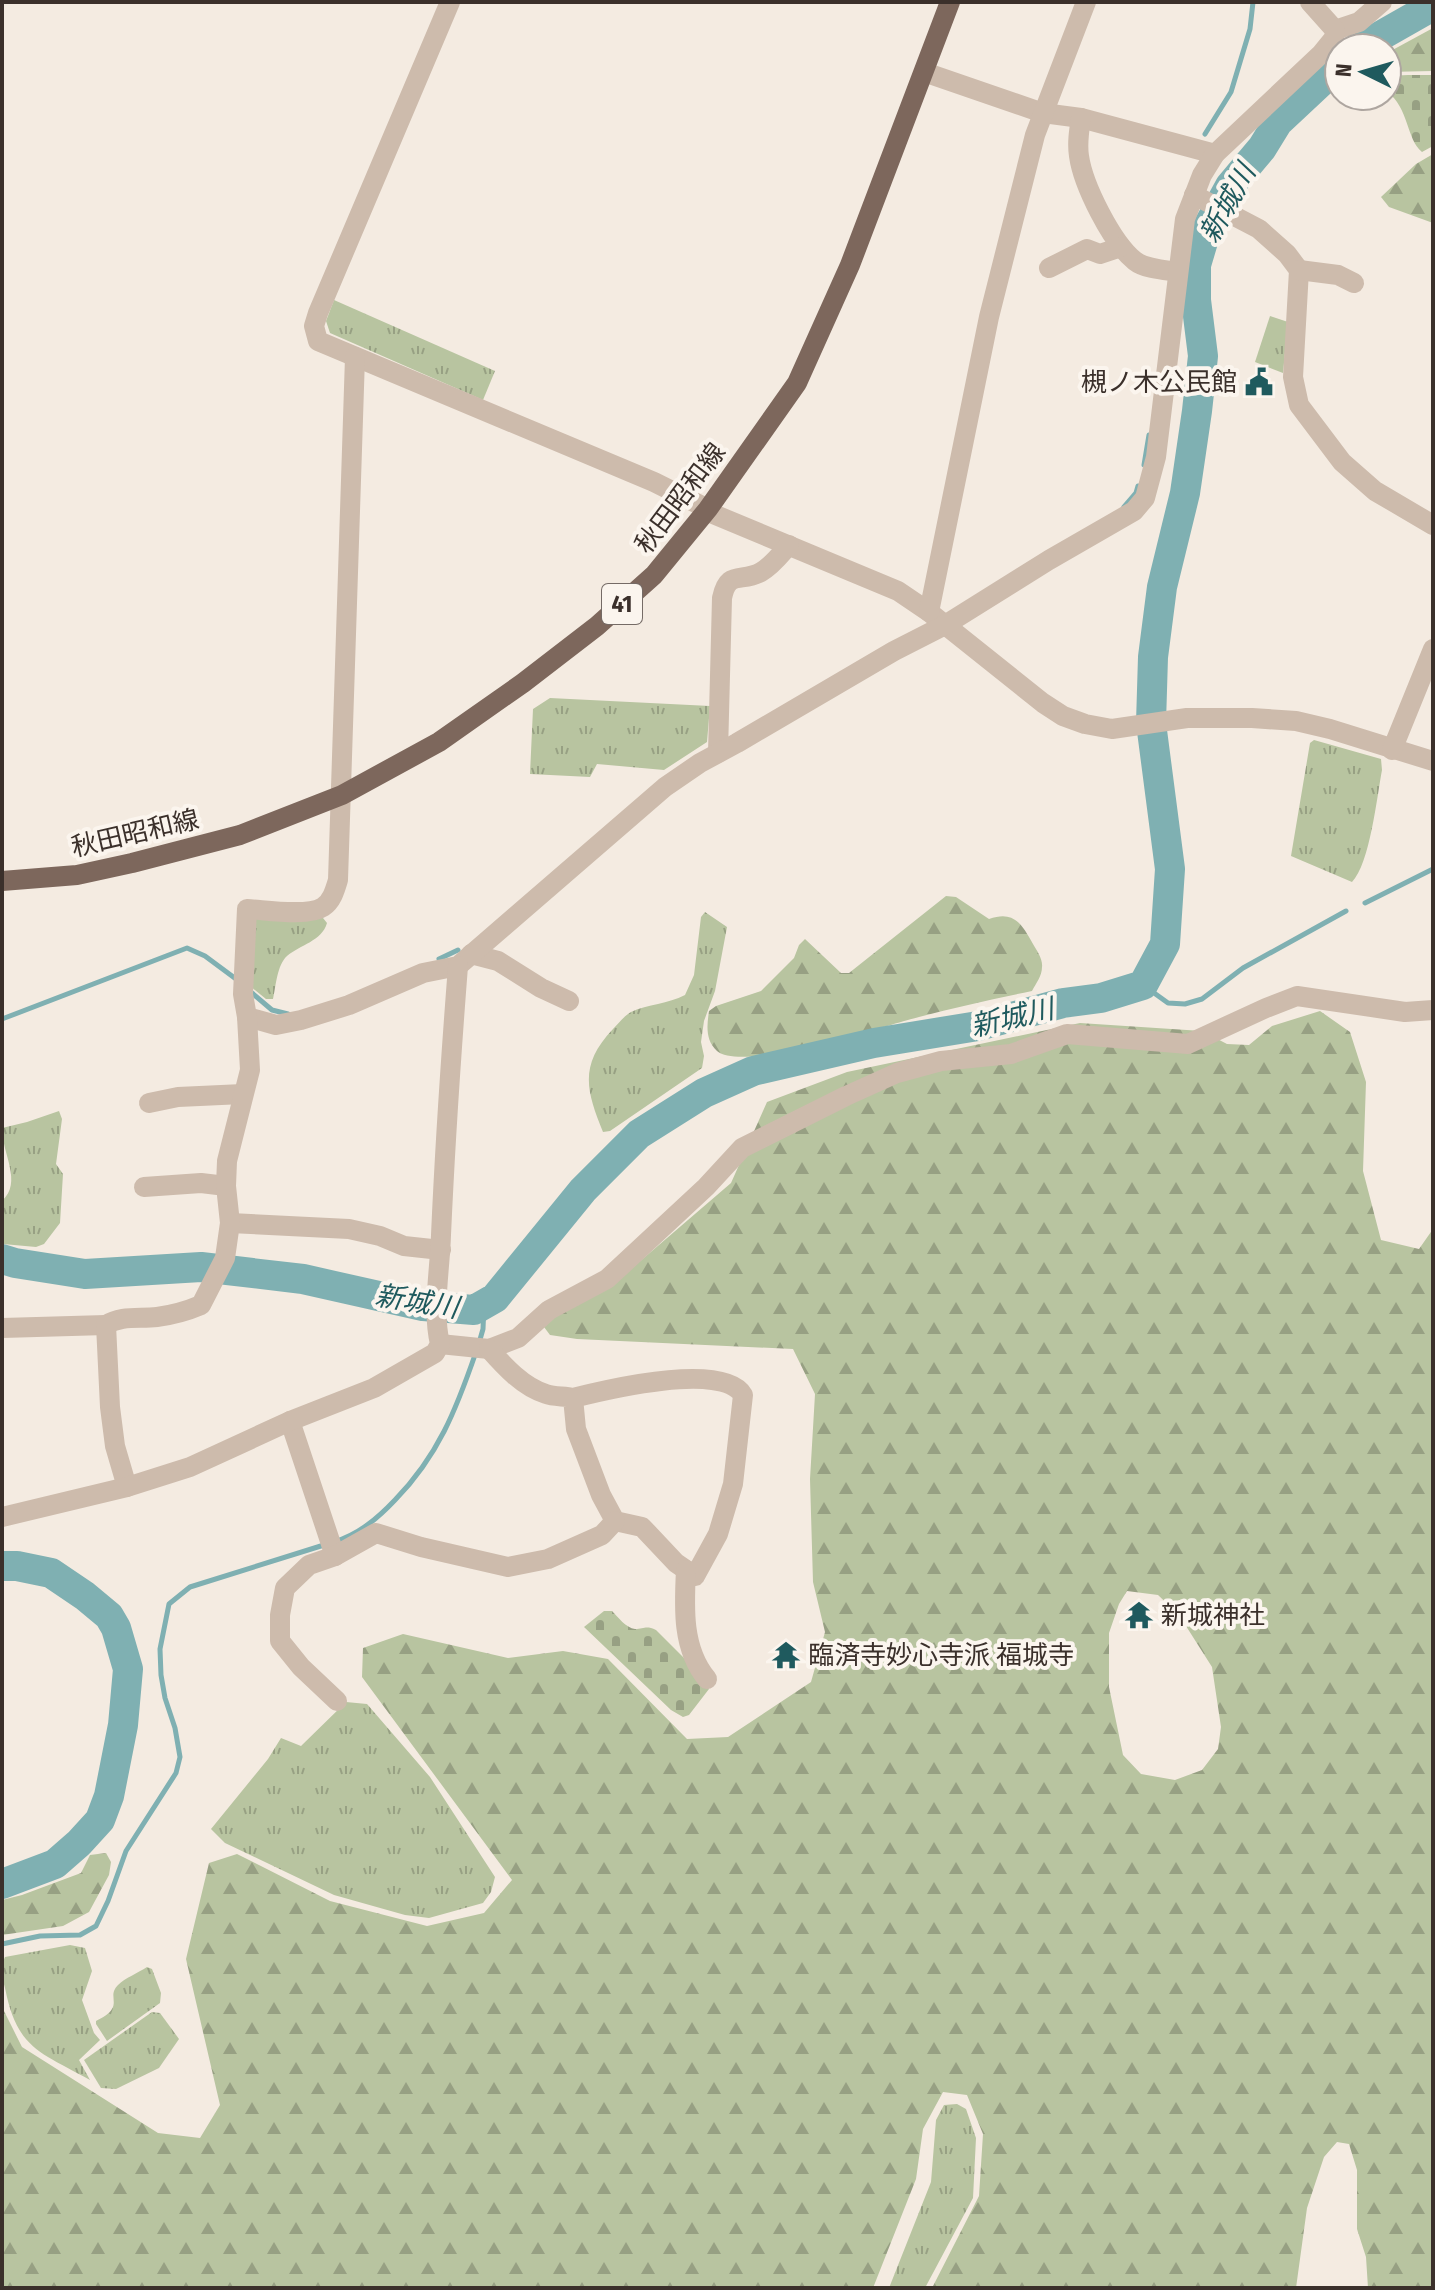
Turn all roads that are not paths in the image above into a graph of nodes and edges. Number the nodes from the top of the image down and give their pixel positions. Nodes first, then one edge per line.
1 (450, 2) edge
2 (950, 2) edge
3 (1086, 2) edge
4 (1310, 2) edge
5 (1382, 2) edge
6 (1335, 30) junction
7 (924, 72) junction
8 (1043, 113) junction
9 (1081, 118) junction
10 (1215, 154) junction
11 (1199, 198) junction
12 (1121, 247) junction
13 (1049, 268) dead end
14 (1299, 270) junction
15 (1178, 272) junction
16 (1354, 283) dead end
17 (355, 357) junction
18 (707, 510) junction
19 (1433, 525) edge
20 (789, 545) junction
21 (929, 612) junction
22 (945, 625) junction
23 (1433, 649) edge
24 (1392, 750) junction
25 (718, 753) junction
26 (1433, 761) edge
27 (342, 795) junction
28 (2, 881) edge
29 (464, 960) junction
30 (569, 1001) dead end
31 (1433, 1010) edge
32 (247, 1017) junction
33 (243, 1094) junction
34 (149, 1103) dead end
35 (226, 1186) junction
36 (144, 1187) dead end
37 (230, 1223) junction
38 (441, 1250) junction
39 (106, 1325) junction
40 (2, 1328) edge
41 (446, 1342) junction
42 (489, 1349) junction
43 (573, 1398) junction
44 (290, 1421) junction
45 (127, 1487) junction
46 (2, 1517) edge
47 (615, 1521) junction
48 (335, 1556) junction
49 (686, 1570) junction
50 (707, 1679) dead end
51 (337, 1701) dead end

1 - 17 street
2 - 7 main road, 秋田昭和線 / 41
3 - 8 street
4 - 6 street
5 - 6 street
6 - 10 street
7 - 8 street
7 - 18 main road, 秋田昭和線 / 41
8 - 9 street
8 - 21 street
9 - 10 street
9 - 12 street
10 - 11 street
11 - 14 street
11 - 15 street
12 - 13 street
12 - 15 street
14 - 16 street
14 - 19 street
15 - 22 street
17 - 18 street
17 - 27 street
18 - 20 street
18 - 27 main road, 秋田昭和線 / 41
20 - 21 street
20 - 25 street
21 - 22 street
22 - 24 street
22 - 25 street
23 - 24 street
24 - 26 street
25 - 29 street
27 - 28 main road, 秋田昭和線 / 41
27 - 32 street
29 - 30 street
29 - 32 street
29 - 38 street
31 - 42 street
32 - 33 street
33 - 34 street
33 - 35 street
35 - 36 street
35 - 37 street
37 - 38 street
37 - 39 street
38 - 41 street
39 - 40 street
39 - 45 street
41 - 42 street
41 - 44 street
42 - 43 street
43 - 47 street
43 - 49 street
44 - 45 street
44 - 48 street
45 - 46 street
47 - 48 street
47 - 49 street
48 - 51 street
49 - 50 street

